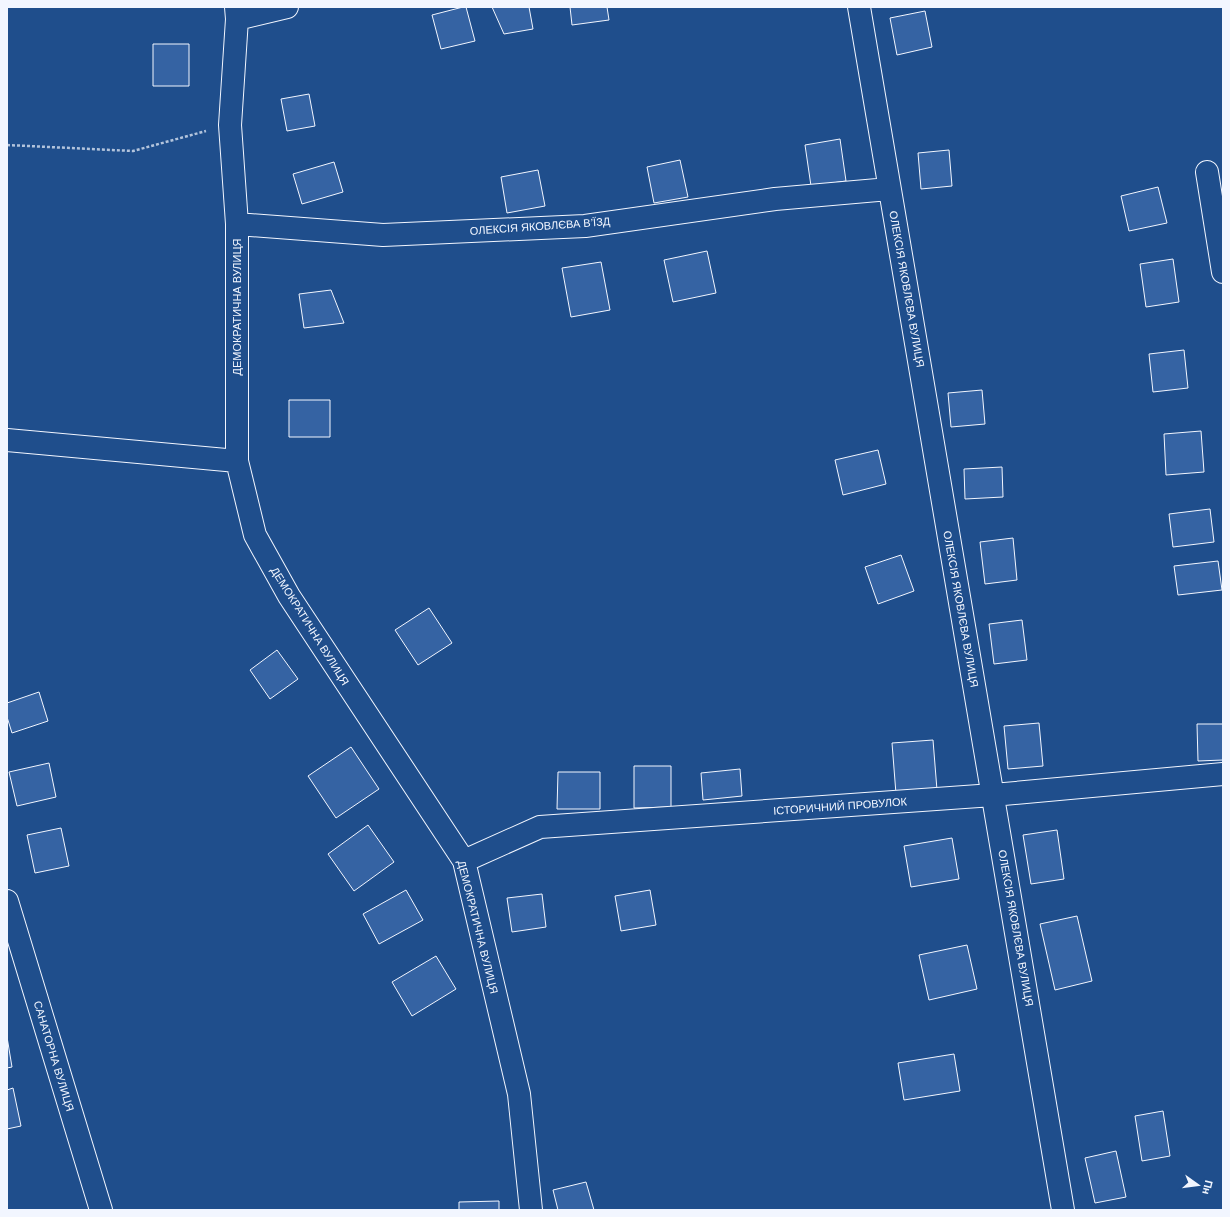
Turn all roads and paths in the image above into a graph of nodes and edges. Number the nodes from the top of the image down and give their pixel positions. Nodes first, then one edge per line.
1 (288, 7) edge
2 (859, 7) edge
3 (236, 13) edge
4 (230, 125) junction
5 (7, 145) edge
6 (1207, 172) dead end
7 (890, 189) junction
8 (237, 224) junction
9 (1223, 272) edge
10 (7, 440) edge
11 (237, 461) junction
12 (1223, 774) edge
13 (993, 795) junction
14 (464, 861) junction
15 (7, 901) edge
16 (101, 1210) edge
17 (531, 1210) edge
18 (1064, 1210) edge

1 - 3 street
2 - 7 street, ОЛЕКСІЯ ЯКОВЛЄВА ВУЛИЦЯ
3 - 4 street, ДЕМОКРАТИЧНА ВУЛИЦЯ
4 - 5 path
4 - 8 street, ДЕМОКРАТИЧНА ВУЛИЦЯ
6 - 9 street
7 - 8 street, ОЛЕКСІЯ ЯКОВЛЄВА В’ЇЗД
7 - 13 street, ОЛЕКСІЯ ЯКОВЛЄВА ВУЛИЦЯ
8 - 11 street, ДЕМОКРАТИЧНА ВУЛИЦЯ
10 - 11 street
11 - 14 street, ДЕМОКРАТИЧНА ВУЛИЦЯ
12 - 13 street, ІСТОРИЧНИЙ ПРОВУЛОК
13 - 14 street, ІСТОРИЧНИЙ ПРОВУЛОК
13 - 18 street, ОЛЕКСІЯ ЯКОВЛЄВА ВУЛИЦЯ
14 - 17 street, ДЕМОКРАТИЧНА ВУЛИЦЯ
15 - 16 street, САНАТОРНА ВУЛИЦЯ

